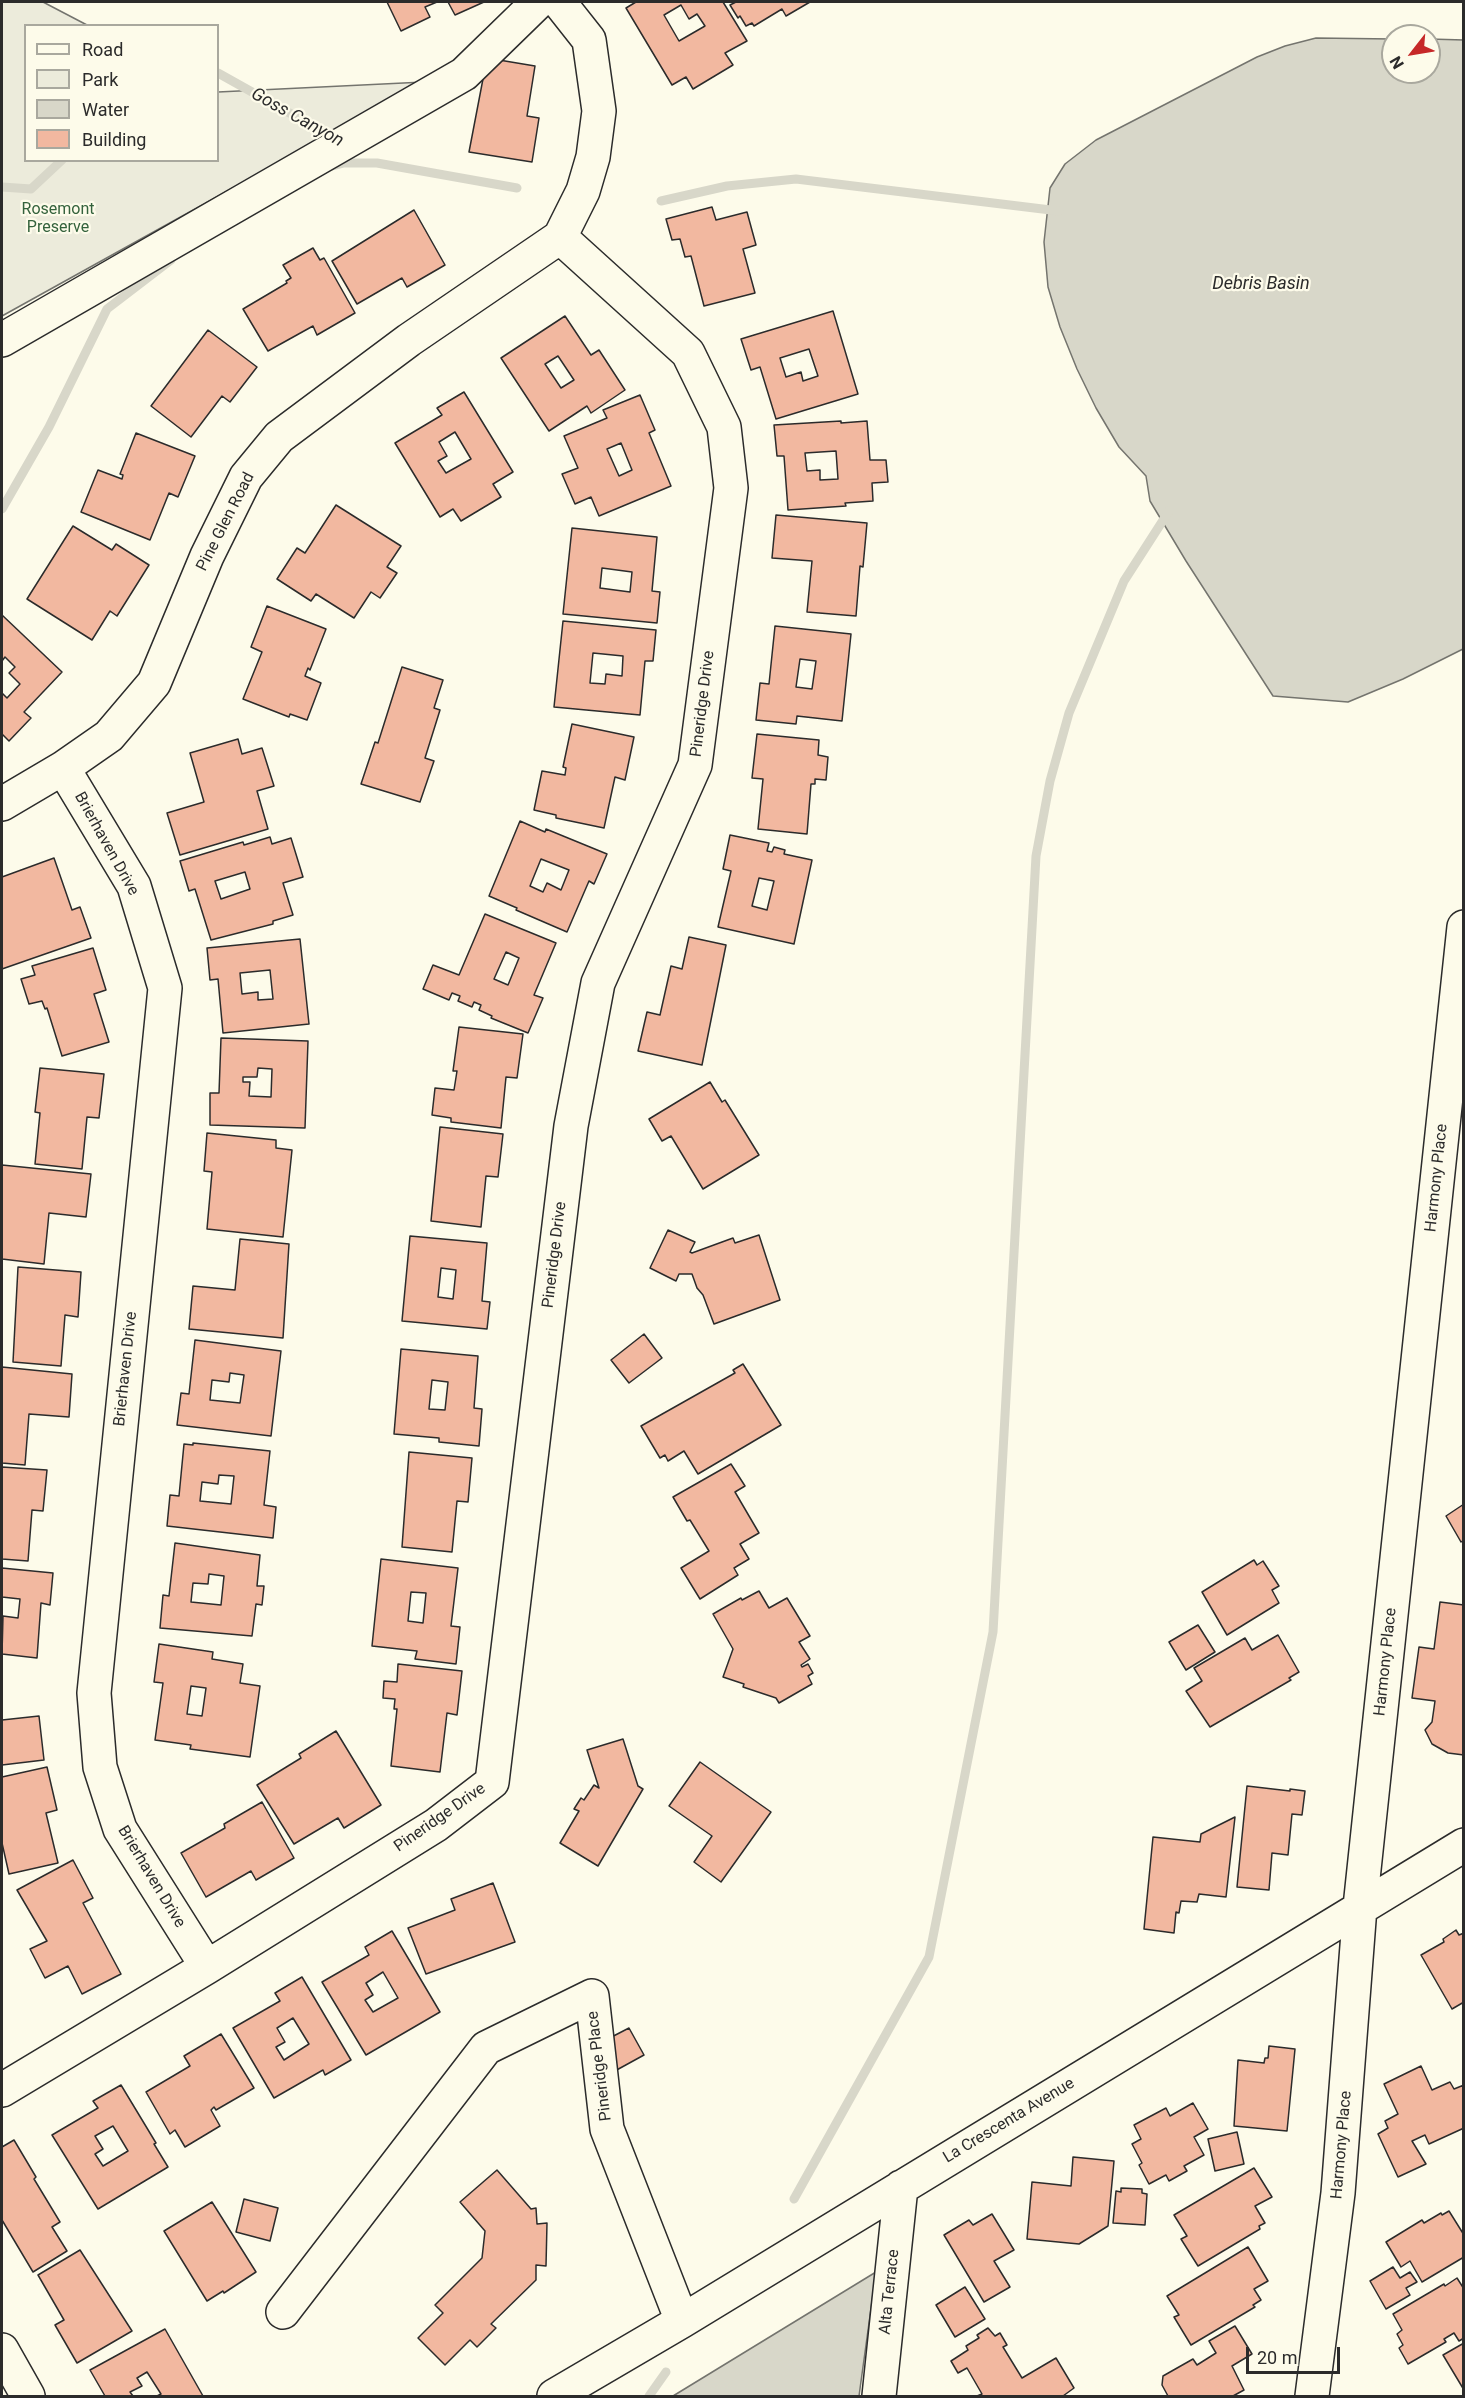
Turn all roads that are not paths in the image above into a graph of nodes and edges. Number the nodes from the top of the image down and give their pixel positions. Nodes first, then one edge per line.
1 (538, 2) edge
2 (559, 2) edge
3 (560, 237) junction
4 (2, 340) edge
5 (63, 768) junction
6 (2, 804) edge
7 (1464, 927) edge
8 (1464, 1845) edge
9 (1360, 1907) junction
10 (207, 1967) junction
11 (2, 2090) edge
12 (901, 2187) junction
13 (283, 2312) dead end
14 (682, 2321) junction
15 (2, 2350) edge
16 (28, 2397) edge
17 (554, 2397) edge
18 (879, 2397) edge
19 (1312, 2397) edge

1 - 4 street
2 - 3 street
3 - 5 street, Pine Glen Road
3 - 10 street, Pineridge Drive
5 - 6 street, Pine Glen Road
5 - 10 street, Brierhaven Drive
7 - 9 street, Harmony Place
8 - 9 street, La Crescenta Avenue
9 - 12 street, La Crescenta Avenue
9 - 19 street, Harmony Place
10 - 11 street, Pineridge Drive
12 - 14 street, La Crescenta Avenue
12 - 18 street, Alta Terrace
13 - 14 street, Pineridge Place
14 - 17 street, La Crescenta Avenue
15 - 16 street

